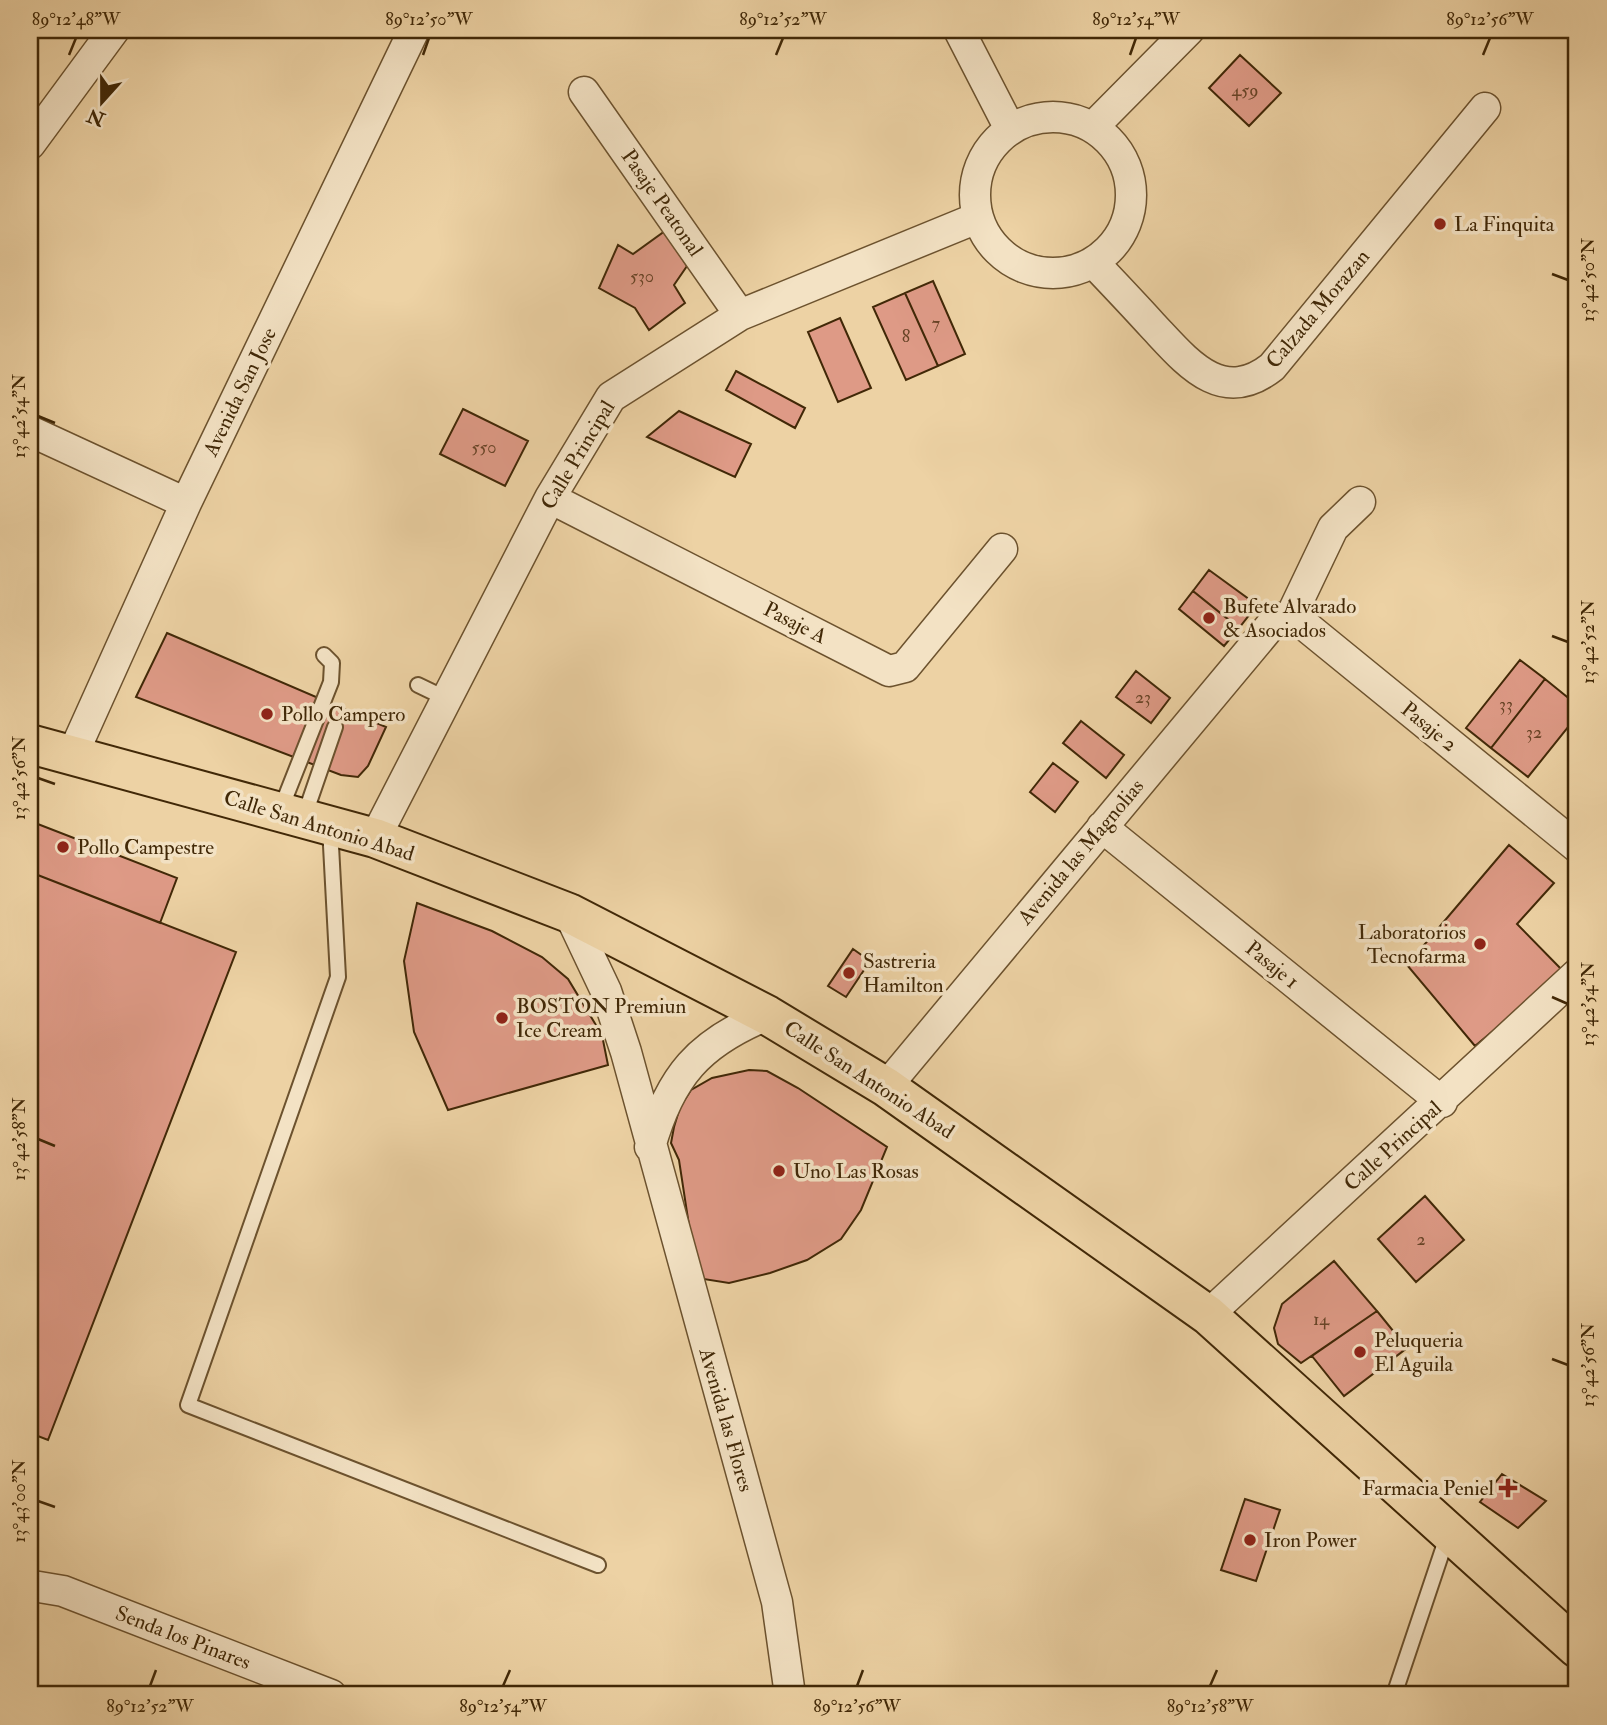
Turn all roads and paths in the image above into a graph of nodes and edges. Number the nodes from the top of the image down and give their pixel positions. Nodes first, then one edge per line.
1 (114, 30) edge
2 (414, 30) edge
3 (959, 30) edge
4 (1189, 30) edge
5 (584, 92) dead end
6 (1485, 108) dead end
7 (1093, 127) junction
8 (1010, 129) junction
9 (30, 144) edge
10 (977, 218) junction
11 (1093, 262) junction
12 (740, 314) junction
13 (30, 430) edge
14 (550, 498) junction
15 (1360, 502) dead end
16 (186, 503) junction
17 (1002, 549) dead end
18 (1284, 618) junction
19 (324, 655) dead end
20 (418, 685) dead end
21 (445, 698) junction
22 (335, 727) dead end
23 (45, 753) edge
24 (304, 818) junction
25 (1102, 827) junction
26 (375, 838) junction
27 (1577, 847) edge
28 (569, 913) junction
29 (1577, 974) edge
30 (767, 1015) junction
31 (886, 1087) junction
32 (1442, 1102) junction
33 (650, 1147) junction
34 (1208, 1315) junction
35 (1448, 1534) junction
36 (598, 1565) dead end
37 (31, 1582) edge
38 (1570, 1638) edge
39 (331, 1695) edge
40 (790, 1695) edge
41 (1394, 1695) edge

1 - 9 street
2 - 16 street, Avenida San Jose
3 - 8 street
4 - 7 street
5 - 12 street, Pasaje Peatonal
6 - 11 street, Calzada Morazan
7 - 8 street
7 - 11 street
8 - 10 street
10 - 11 street
10 - 12 street, Calle Principal
12 - 14 street, Calle Principal
13 - 16 street
14 - 17 street, Pasaje A
14 - 21 street, Calle Principal
15 - 18 street, Avenida las Magnolias
16 - 23 street, Avenida San Jose
18 - 25 street, Avenida las Magnolias
18 - 27 street, Pasaje 2
19 - 24 lane
20 - 21 lane
21 - 26 street, Calle Principal
22 - 24 lane
23 - 24 main road, Calle San Antonio Abad
24 - 26 main road, Calle San Antonio Abad
24 - 36 lane
25 - 31 street, Avenida las Magnolias
25 - 32 street, Pasaje 1
26 - 28 main road, Calle San Antonio Abad
28 - 30 main road, Calle San Antonio Abad
28 - 33 street, Avenida las Flores
29 - 32 street, Calle Principal
30 - 31 main road, Calle San Antonio Abad
30 - 33 street
31 - 34 main road, Calle San Antonio Abad
32 - 34 street, Calle Principal
33 - 40 street, Avenida las Flores
34 - 35 main road, Calle San Antonio Abad
35 - 38 main road, Calle San Antonio Abad
35 - 41 lane
37 - 39 street, Senda los Pinares

